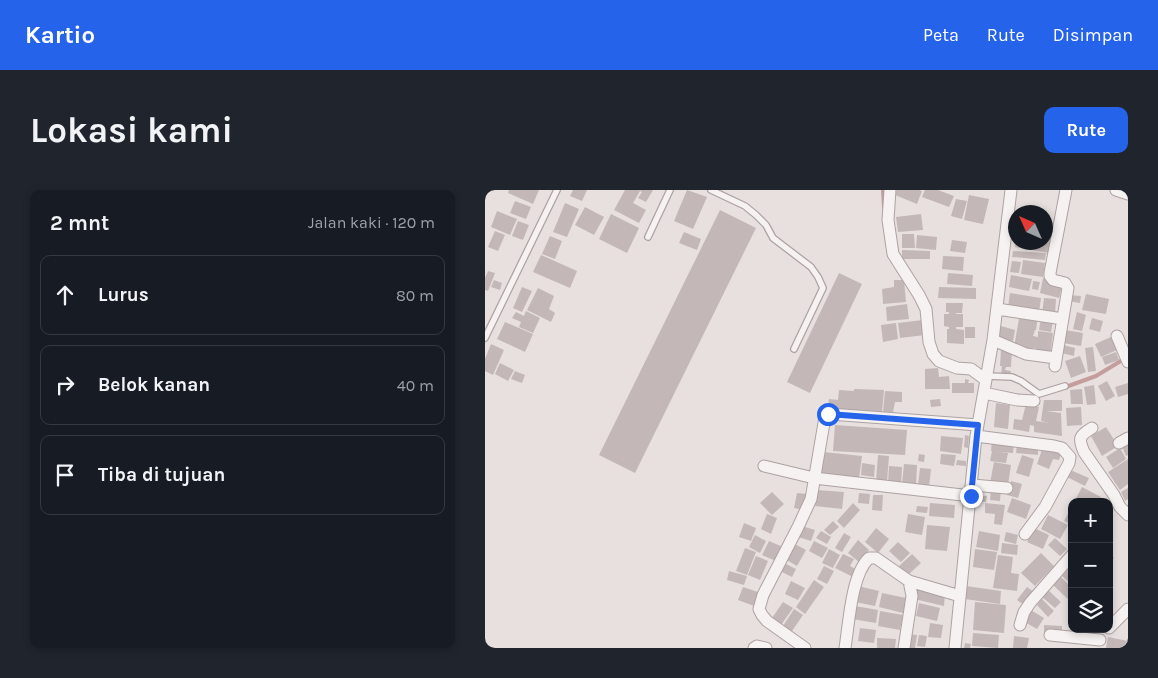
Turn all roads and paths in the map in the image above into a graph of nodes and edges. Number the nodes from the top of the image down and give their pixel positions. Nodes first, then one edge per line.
1 (557, 190) edge
2 (670, 190) edge
3 (711, 190) edge
4 (890, 190) edge
5 (1011, 190) edge
6 (1066, 190) edge
7 (1117, 190) edge
8 (1128, 194) edge
9 (648, 237) dead end
10 (997, 309) junction
11 (1063, 319) junction
12 (1117, 336) dead end
13 (485, 338) edge
14 (993, 340) junction
15 (794, 349) dead end
16 (1128, 362) edge
17 (987, 378) junction
18 (1065, 386) dead end
19 (984, 393) junction
20 (1034, 401) dead end
21 (1092, 428) dead end
22 (977, 430) junction
23 (764, 466) dead end
24 (814, 478) junction
25 (1007, 488) dead end
26 (971, 491) junction
27 (1111, 498) edge
28 (1113, 500) edge
29 (1128, 515) edge
30 (1025, 534) dead end
31 (1068, 560) edge
32 (909, 581) junction
33 (960, 596) junction
34 (1128, 609) edge
35 (1020, 625) dead end
36 (1113, 625) edge
37 (1106, 633) edge
38 (1050, 635) dead end
39 (1099, 644) edge
40 (754, 648) edge
41 (766, 648) edge
42 (805, 648) edge
43 (845, 648) edge
44 (904, 648) edge
45 (955, 648) edge

1 - 13 lane
2 - 9 lane
3 - 15 lane
4 - 17 street
5 - 10 street
6 - 11 street
7 - 8 street
10 - 11 street
10 - 14 street
11 - 14 street
12 - 16 street
14 - 17 street
17 - 18 lane
17 - 19 street
19 - 20 street
19 - 22 street
21 - 27 street
22 - 24 street
22 - 26 street
22 - 30 street
23 - 24 street
24 - 26 street
24 - 42 street
25 - 26 street
26 - 33 street
28 - 29 street
31 - 35 street
32 - 33 street
32 - 43 street
32 - 44 street
33 - 45 street
34 - 36 street
37 - 39 street
38 - 39 street
40 - 41 street

